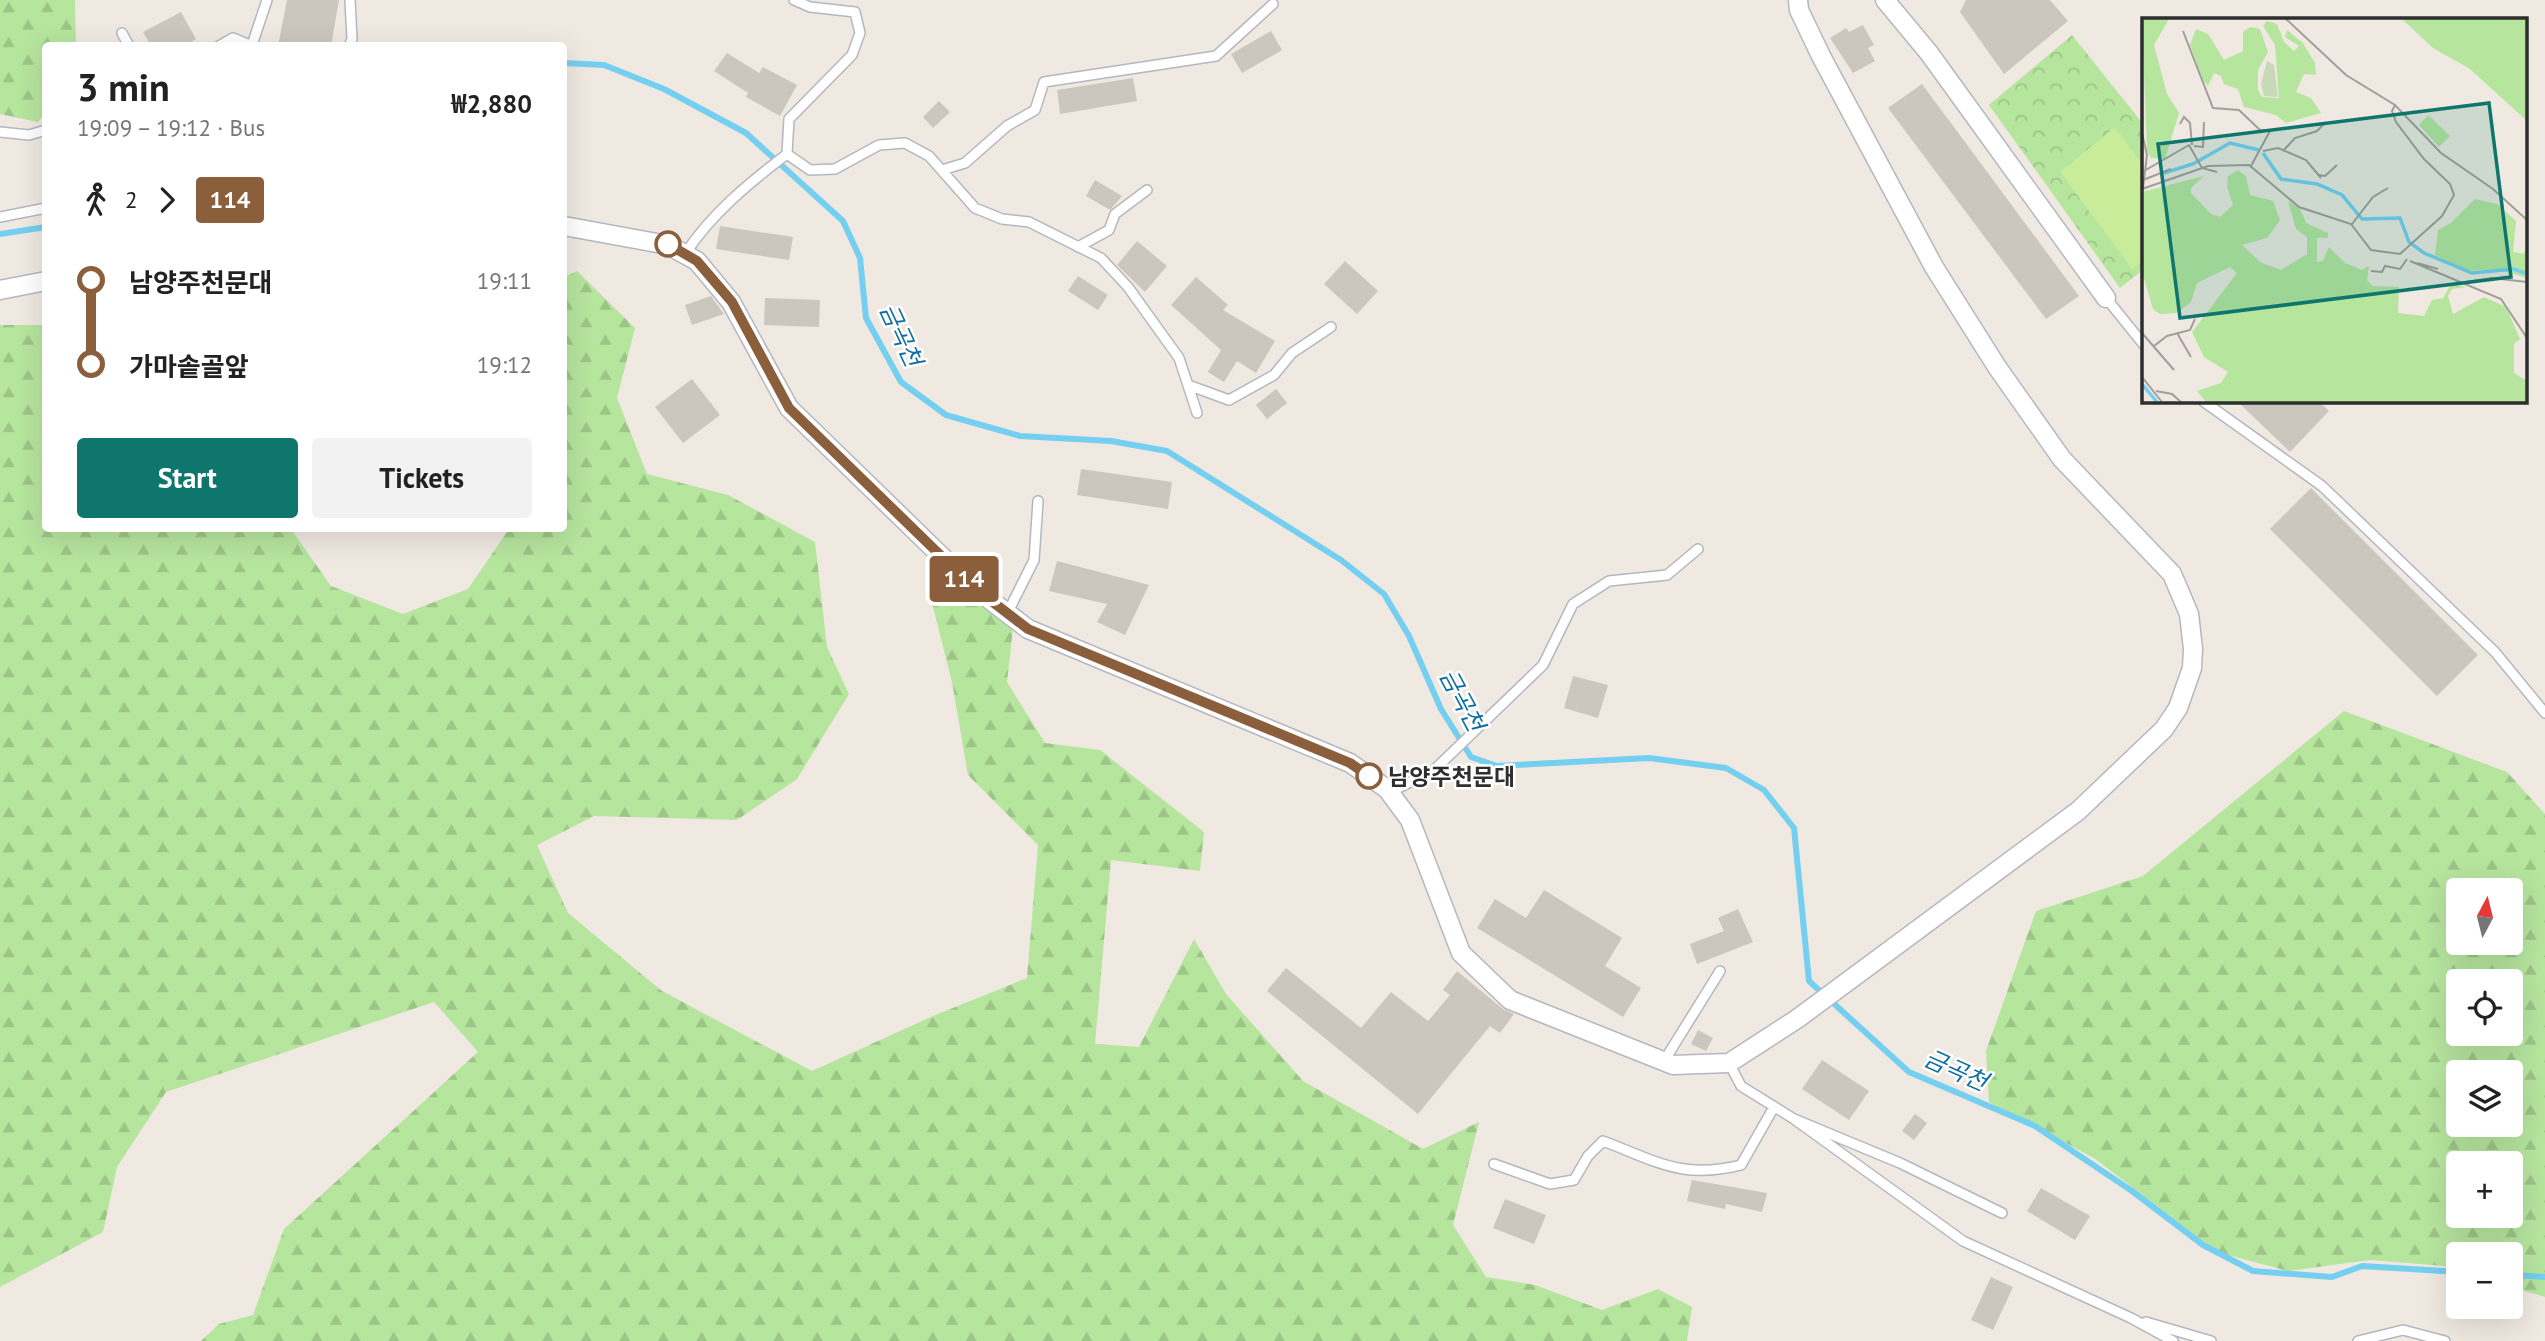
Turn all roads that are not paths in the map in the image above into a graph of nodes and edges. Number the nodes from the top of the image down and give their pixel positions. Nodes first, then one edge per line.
1 (267, 0) edge
2 (349, 0) edge
3 (794, 0) edge
4 (1798, 0) edge
5 (1885, 0) edge
6 (1273, 5) dead end
7 (122, 33) dead end
8 (127, 42) edge
9 (226, 42) edge
10 (244, 42) edge
11 (253, 42) edge
12 (351, 42) edge
13 (42, 131) edge
14 (0, 132) edge
15 (787, 154) junction
16 (942, 170) junction
17 (1147, 190) dead end
18 (42, 209) edge
19 (0, 217) edge
20 (567, 227) edge
21 (1078, 247) junction
22 (685, 254) junction
23 (42, 282) edge
24 (0, 290) edge
25 (2106, 298) joint
26 (1331, 327) dead end
27 (2142, 343) edge
28 (1188, 385) junction
29 (2204, 402) edge
30 (1197, 413) dead end
31 (1038, 501) dead end
32 (1698, 549) dead end
33 (1007, 614) junction
34 (2545, 713) edge
35 (1390, 792) junction
36 (1720, 971) dead end
37 (1664, 1061) junction
38 (1729, 1063) junction
39 (1774, 1107) junction
40 (1794, 1119) junction
41 (1494, 1164) dead end
42 (2001, 1213) dead end
43 (2131, 1318) junction
44 (2173, 1341) edge
45 (2211, 1341) edge
46 (2358, 1341) edge
47 (2445, 1341) edge

1 - 11 lane
2 - 12 lane
3 - 15 lane
4 - 38 street
5 - 25 street
6 - 16 lane
7 - 8 lane
9 - 10 lane
13 - 14 lane
15 - 16 lane
15 - 22 lane
16 - 21 lane
17 - 21 lane
18 - 19 lane
20 - 22 street
21 - 28 lane
22 - 33 street
23 - 24 street
25 - 27 lane
26 - 28 lane
28 - 30 lane
29 - 34 lane
31 - 33 lane
32 - 35 lane
33 - 35 street
35 - 37 street
36 - 37 lane
37 - 38 street
38 - 39 lane
39 - 40 lane
39 - 41 lane
40 - 42 lane
40 - 43 lane
43 - 44 lane
43 - 45 lane
46 - 47 lane

